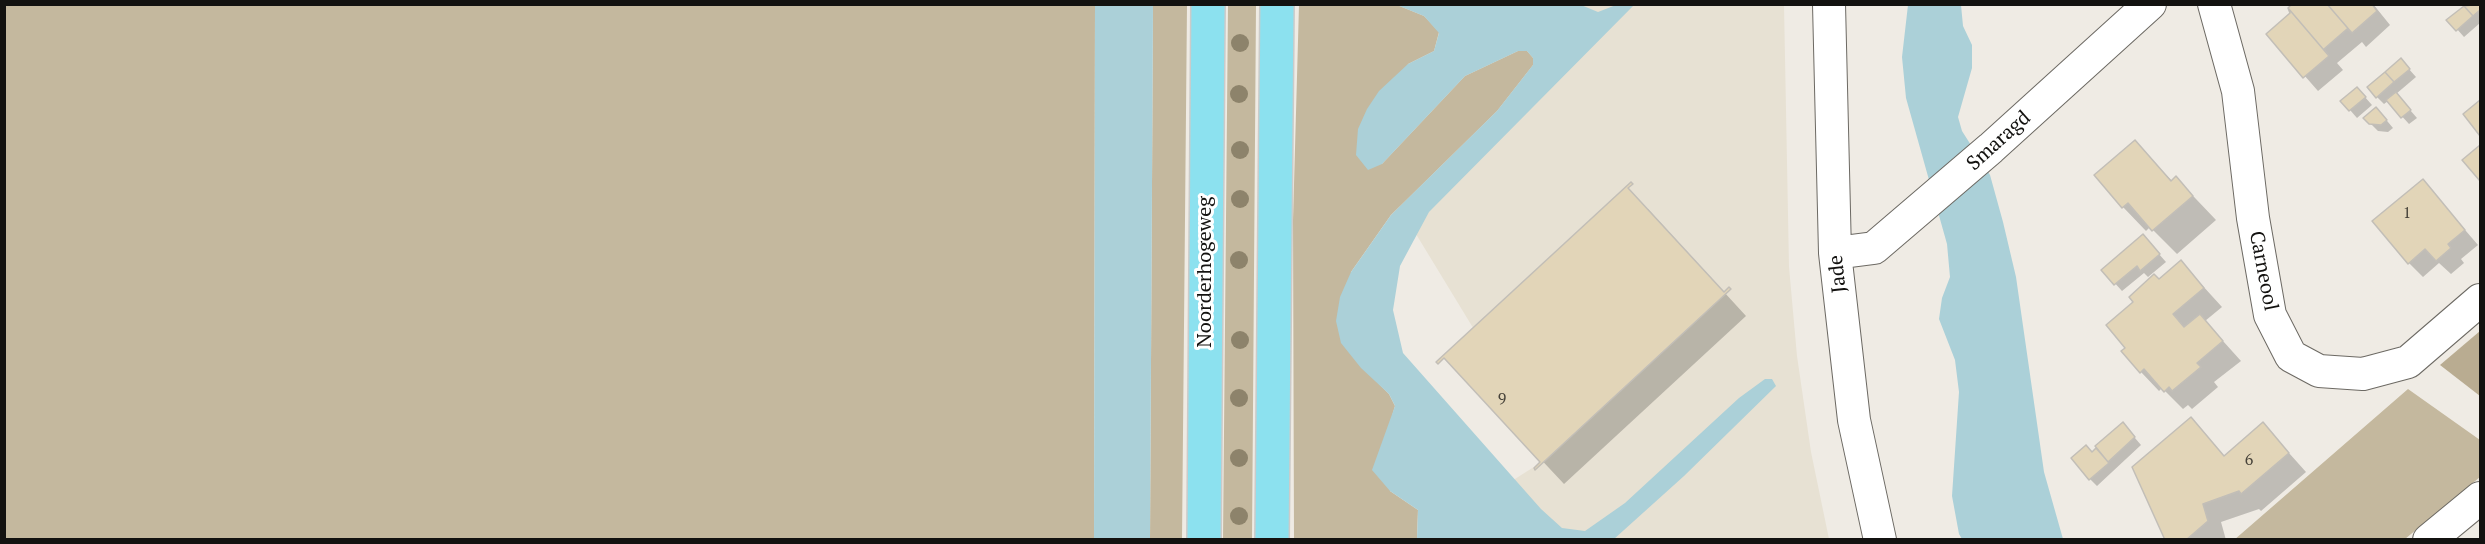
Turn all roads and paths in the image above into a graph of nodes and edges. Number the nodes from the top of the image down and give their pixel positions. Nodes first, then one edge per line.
1 (1208, 4) edge
2 (1277, 4) edge
3 (1828, 4) edge
4 (2150, 4) edge
5 (2214, 4) edge
6 (1835, 253) junction
7 (2481, 300) edge
8 (2481, 498) edge
9 (1204, 540) edge
10 (1272, 540) edge
11 (1880, 540) edge
12 (2429, 540) edge

1 - 9 main road, Noorderhogeweg
2 - 10 main road
3 - 6 street, Jade
4 - 6 street, Smaragd
5 - 7 street, Carneool
6 - 11 street, Jade
8 - 12 street

